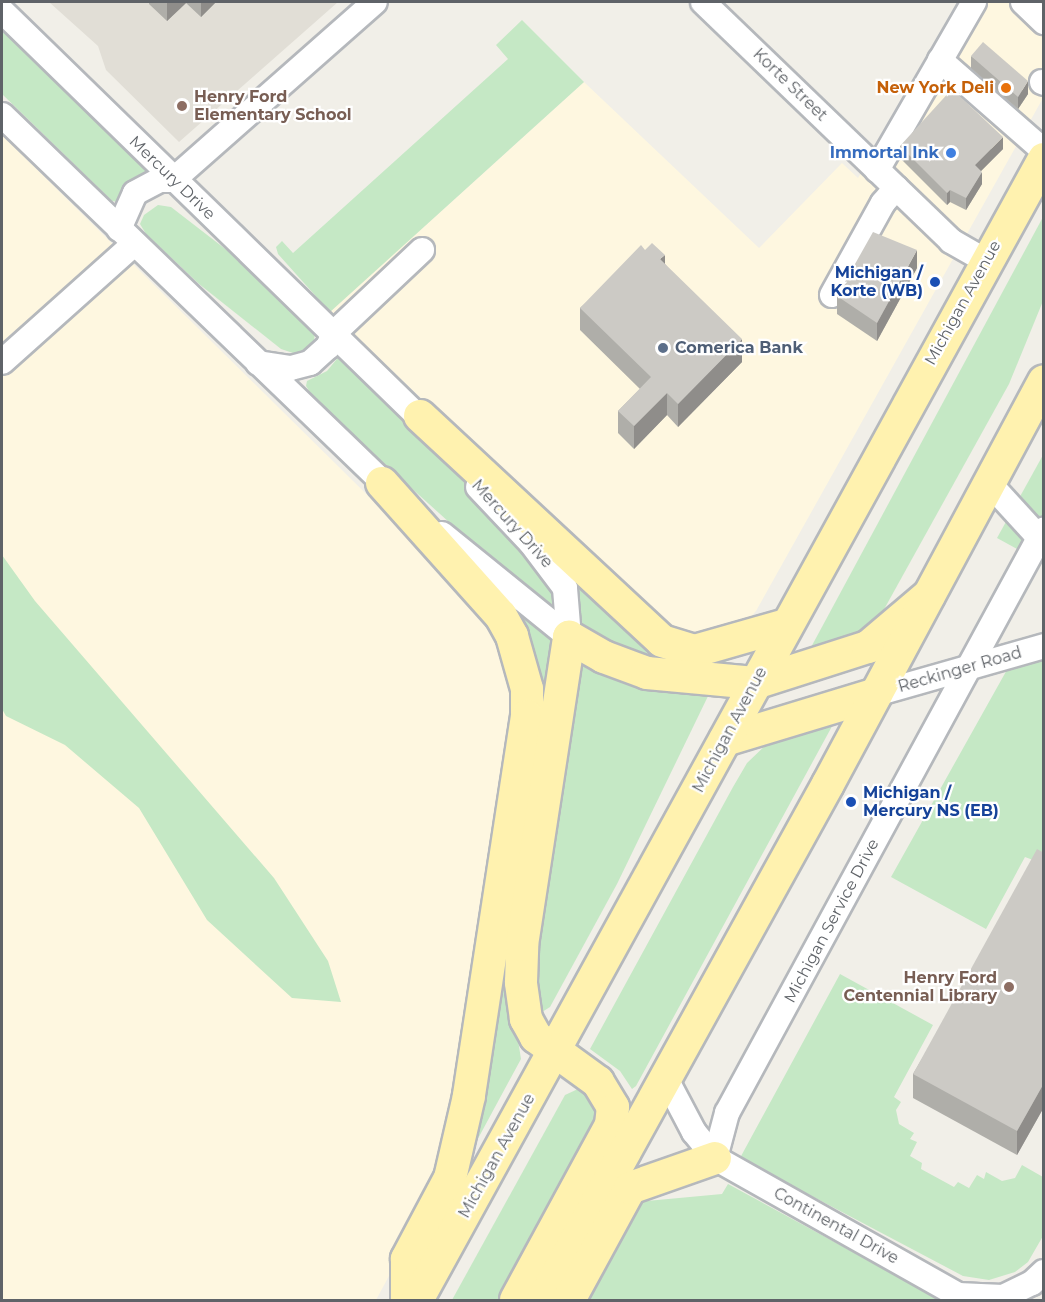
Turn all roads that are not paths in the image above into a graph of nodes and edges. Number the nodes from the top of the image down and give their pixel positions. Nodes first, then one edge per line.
1 (375, 2) edge
2 (703, 2) edge
3 (974, 2) edge
4 (2, 11) edge
5 (940, 60) junction
6 (2, 115) edge
7 (1044, 151) edge
8 (1044, 159) edge
9 (877, 170) junction
10 (173, 180) junction
11 (896, 188) junction
12 (126, 236) junction
13 (422, 250) dead end
14 (986, 261) junction
15 (832, 295) dead end
16 (334, 333) junction
17 (2, 362) edge
18 (258, 363) junction
19 (1044, 381) edge
20 (420, 416) junction
21 (382, 483) junction
22 (989, 483) junction
23 (1042, 537) edge
24 (929, 595) junction
25 (786, 625) junction
26 (569, 637) junction
27 (1044, 646) edge
28 (969, 667) junction
29 (755, 683) junction
30 (876, 694) junction
31 (725, 740) junction
32 (555, 1052) junction
33 (665, 1077) junction
34 (715, 1158) junction
35 (1044, 1272) edge
36 (407, 1300) edge
37 (417, 1300) edge
38 (516, 1300) edge
39 (543, 1300) edge
40 (569, 1300) edge

1 - 10 street
2 - 9 street, Korte Street
3 - 5 street
4 - 10 street, Mercury Drive
5 - 7 street
5 - 9 street
6 - 12 street
8 - 14 main road, Michigan Avenue
9 - 11 street, Korte Street
10 - 12 street
10 - 16 street, Mercury Drive
11 - 14 street, Korte Street
11 - 15 street
12 - 17 street
12 - 18 street
13 - 16 street
14 - 25 main road, Michigan Avenue
16 - 18 street
16 - 20 street, Mercury Drive
18 - 21 street
19 - 22 main road
20 - 25 main road
20 - 26 street, Mercury Drive
21 - 26 street
21 - 36 main road
22 - 23 street
22 - 24 main road
23 - 28 street, Michigan Service Drive
24 - 29 main road
24 - 30 main road
25 - 29 main road, Michigan Avenue
26 - 29 main road
26 - 32 main road
27 - 28 street, Reckinger Road
28 - 30 street, Reckinger Road
28 - 34 street, Michigan Service Drive
29 - 31 main road, Michigan Avenue
30 - 31 main road
30 - 33 main road
31 - 32 main road, Michigan Avenue
32 - 37 main road, Michigan Avenue
32 - 38 main road
33 - 34 street, Continental Drive
33 - 39 main road
34 - 35 street, Continental Drive
34 - 40 main road

